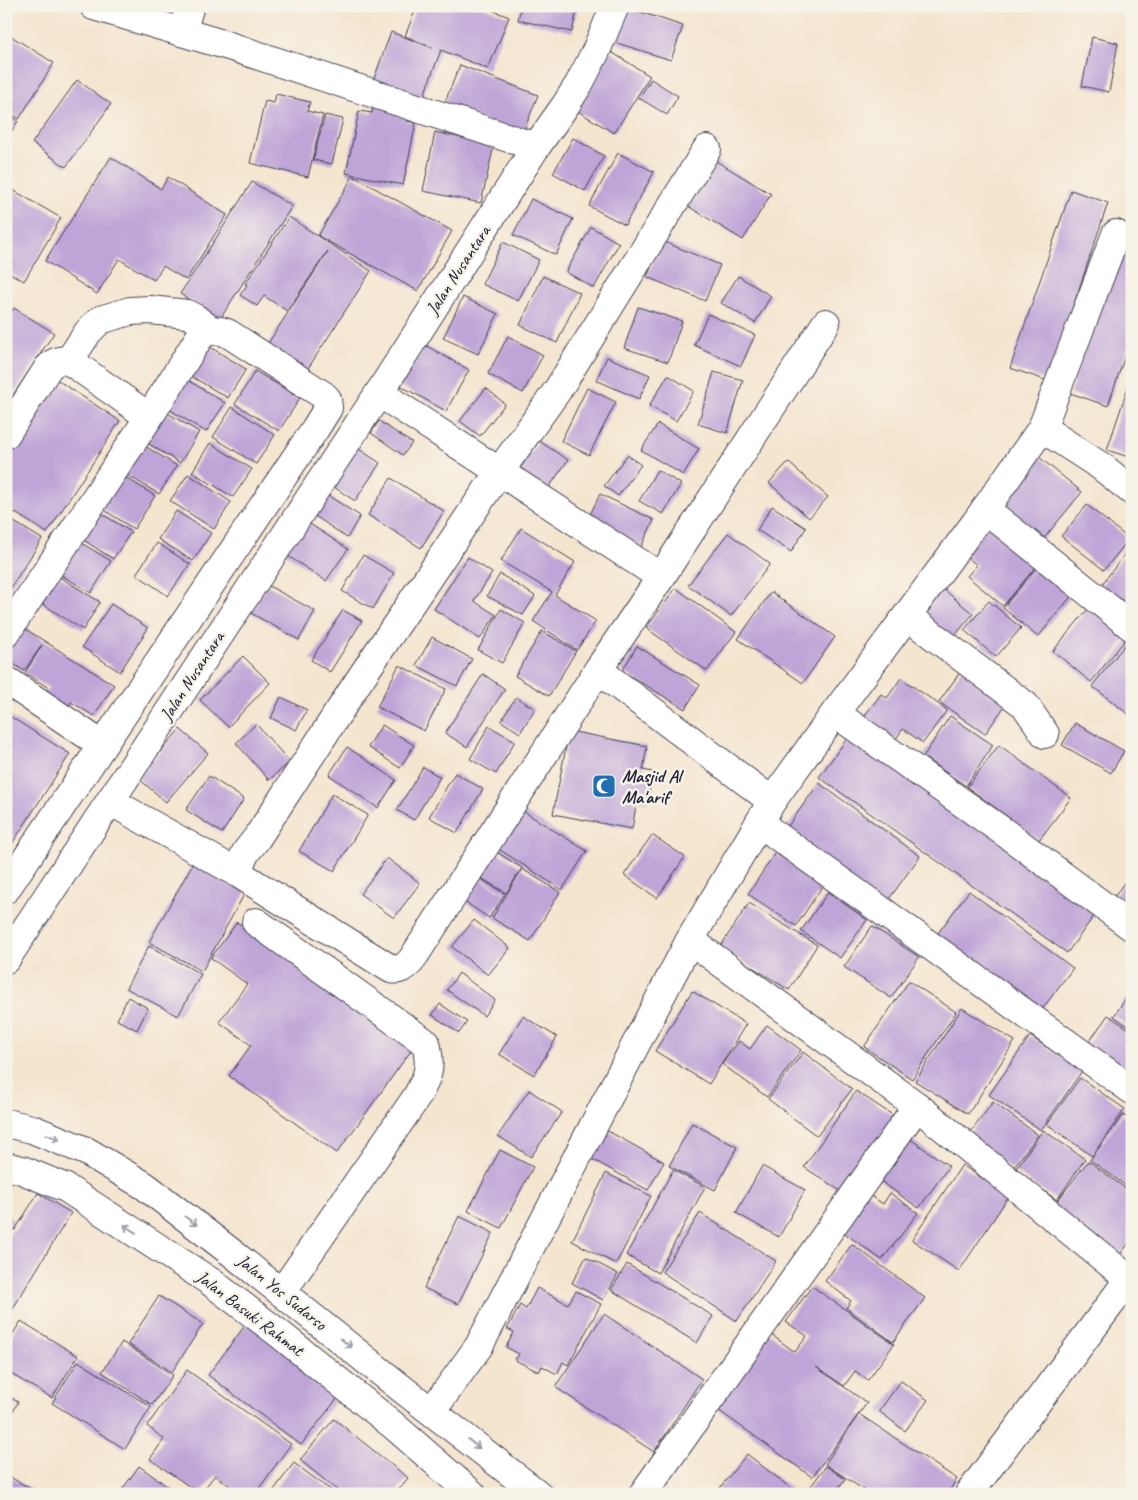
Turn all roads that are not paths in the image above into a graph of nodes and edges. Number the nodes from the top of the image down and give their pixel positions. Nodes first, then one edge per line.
1 (94, 6) edge
2 (190, 6) edge
3 (615, 6) edge
4 (182, 32) junction
5 (536, 147) junction
6 (707, 149) dead end
7 (1116, 234) dead end
8 (826, 323) dead end
9 (212, 331) junction
10 (69, 361) junction
11 (379, 393) junction
12 (149, 417) junction
13 (1042, 428) junction
14 (6, 434) edge
15 (499, 472) junction
16 (1132, 491) edge
17 (985, 509) junction
18 (661, 576) junction
19 (907, 616) junction
20 (1132, 627) edge
21 (6, 633) edge
22 (598, 670) junction
23 (6, 680) edge
24 (835, 713) junction
25 (1045, 734) dead end
26 (102, 745) junction
27 (110, 802) junction
28 (766, 812) junction
29 (236, 872) junction
30 (6, 889) edge
31 (256, 922) dead end
32 (1132, 927) edge
33 (690, 940) junction
34 (6, 959) edge
35 (1132, 1090) edge
36 (917, 1106) junction
37 (6, 1123) edge
38 (6, 1166) edge
39 (1131, 1279) edge
40 (282, 1292) junction
41 (432, 1411) junction
42 (472, 1494) edge
43 (538, 1494) edge
44 (643, 1494) edge
45 (969, 1494) edge

1 - 4 main road
2 - 4 main road
3 - 5 main road, Jalan Nusantara
4 - 5 main road
5 - 11 main road, Jalan Nusantara
6 - 15 main road
7 - 13 main road
8 - 18 main road
9 - 10 main road
9 - 12 main road
9 - 26 main road
10 - 12 main road
10 - 14 main road
11 - 15 main road
11 - 27 main road, Jalan Nusantara
12 - 21 main road
13 - 16 main road
13 - 17 main road
15 - 18 main road
15 - 29 main road
17 - 19 main road
17 - 20 main road
18 - 22 main road
19 - 24 main road
19 - 25 main road
22 - 28 main road
22 - 29 main road
23 - 26 main road
24 - 28 main road
24 - 32 main road
26 - 30 main road
27 - 29 main road
27 - 34 main road, Jalan Nusantara
28 - 33 main road
28 - 35 main road
31 - 40 main road
33 - 36 main road
33 - 41 main road
36 - 39 main road
36 - 44 main road
37 -> 40 main road, Jalan Yos Sudarso
42 -> 38 main road, Jalan Basuki Rahmat
39 - 45 main road
40 -> 41 main road, Jalan Yos Sudarso
41 -> 43 main road, Jalan Yos Sudarso

